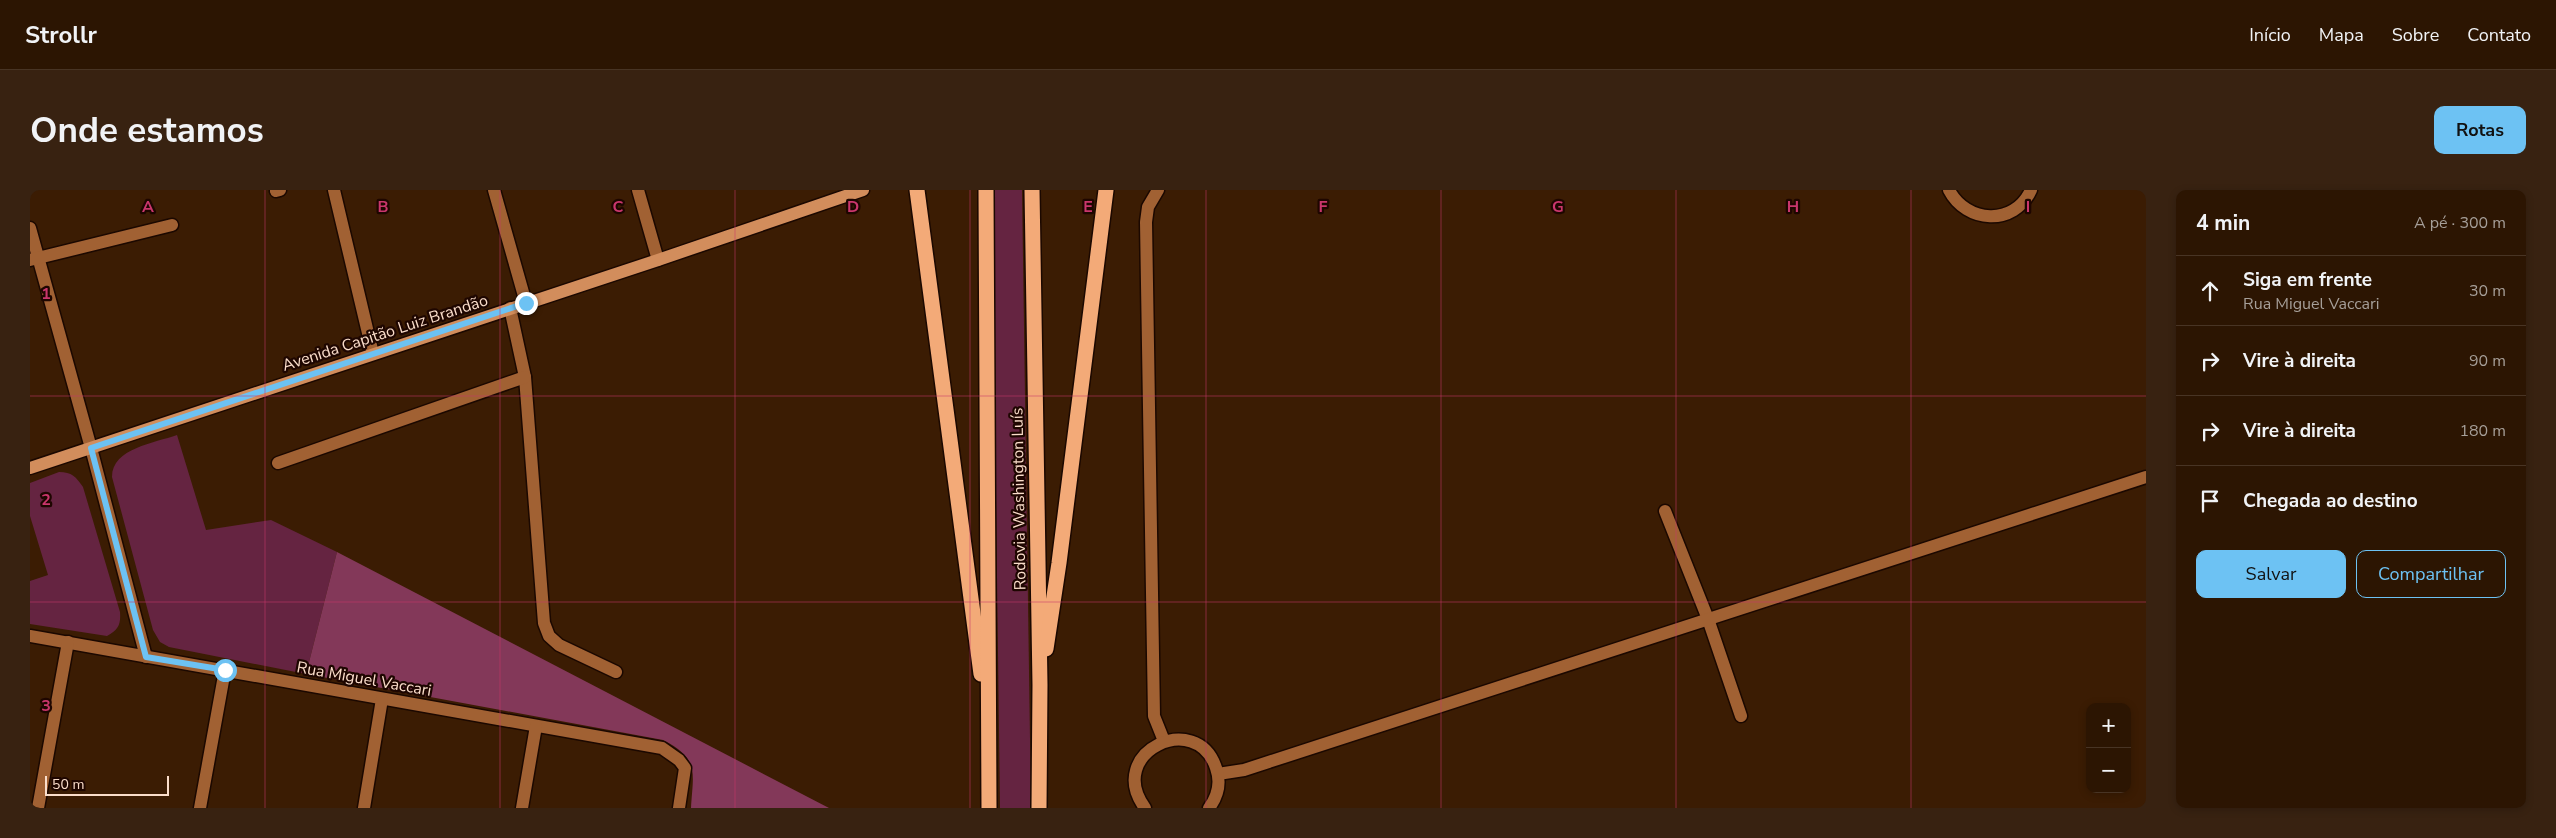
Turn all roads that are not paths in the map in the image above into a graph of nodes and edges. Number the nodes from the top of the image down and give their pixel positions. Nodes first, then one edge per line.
1 (334, 190) edge
2 (494, 190) edge
3 (638, 190) edge
4 (864, 190) edge
5 (917, 190) edge
6 (986, 190) edge
7 (1032, 190) edge
8 (1106, 190) edge
9 (1158, 190) edge
10 (1948, 190) edge
11 (2031, 190) edge
12 (172, 225) dead end
13 (30, 228) edge
14 (34, 258) edge
15 (658, 260) junction
16 (526, 303) junction
17 (510, 308) junction
18 (373, 354) junction
19 (525, 377) junction
20 (91, 448) junction
21 (278, 463) dead end
22 (30, 468) edge
23 (2146, 477) edge
24 (1665, 511) dead end
25 (1708, 619) junction
26 (30, 636) edge
27 (68, 642) junction
28 (146, 657) junction
29 (225, 670) junction
30 (616, 672) dead end
31 (1040, 685) junction
32 (382, 699) junction
33 (1741, 716) dead end
34 (536, 726) junction
35 (989, 734) junction
36 (1164, 741) junction
37 (1218, 774) junction
38 (38, 808) edge
39 (200, 808) edge
40 (364, 808) edge
41 (522, 808) edge
42 (679, 808) edge
43 (989, 808) edge
44 (1040, 808) edge
45 (1145, 808) edge
46 (1209, 808) edge

1 - 18 street
2 - 16 street
3 - 15 street
4 - 15 main road, Avenida Capitão Luiz Brandão
5 - 35 highway
6 - 35 highway, Rodovia Washington Luís
7 - 31 highway, Rodovia Washington Luís
8 - 31 highway
9 - 36 street
10 - 11 street
12 - 14 street
13 - 14 street
14 - 20 street
15 - 16 main road, Avenida Capitão Luiz Brandão
16 - 17 main road, Avenida Capitão Luiz Brandão
17 - 18 main road, Avenida Capitão Luiz Brandão
17 - 19 street
18 - 20 main road, Avenida Capitão Luiz Brandão
19 - 21 street
19 - 30 street
20 - 22 main road, Avenida Capitão Luiz Brandão
20 - 28 street
23 - 25 street
24 - 25 street
25 - 33 street
25 - 37 street
26 - 27 street, Rua Miguel Vaccari
27 - 28 street, Rua Miguel Vaccari
27 - 38 street
28 - 29 street, Rua Miguel Vaccari
29 - 32 street, Rua Miguel Vaccari
29 - 39 street
31 - 44 highway, Rodovia Washington Luís
32 - 34 street, Rua Miguel Vaccari
32 - 40 street
34 - 41 street
34 - 42 street, Rua Miguel Vaccari
35 - 43 highway, Rodovia Washington Luís
36 - 37 street
36 - 45 street
37 - 46 street

